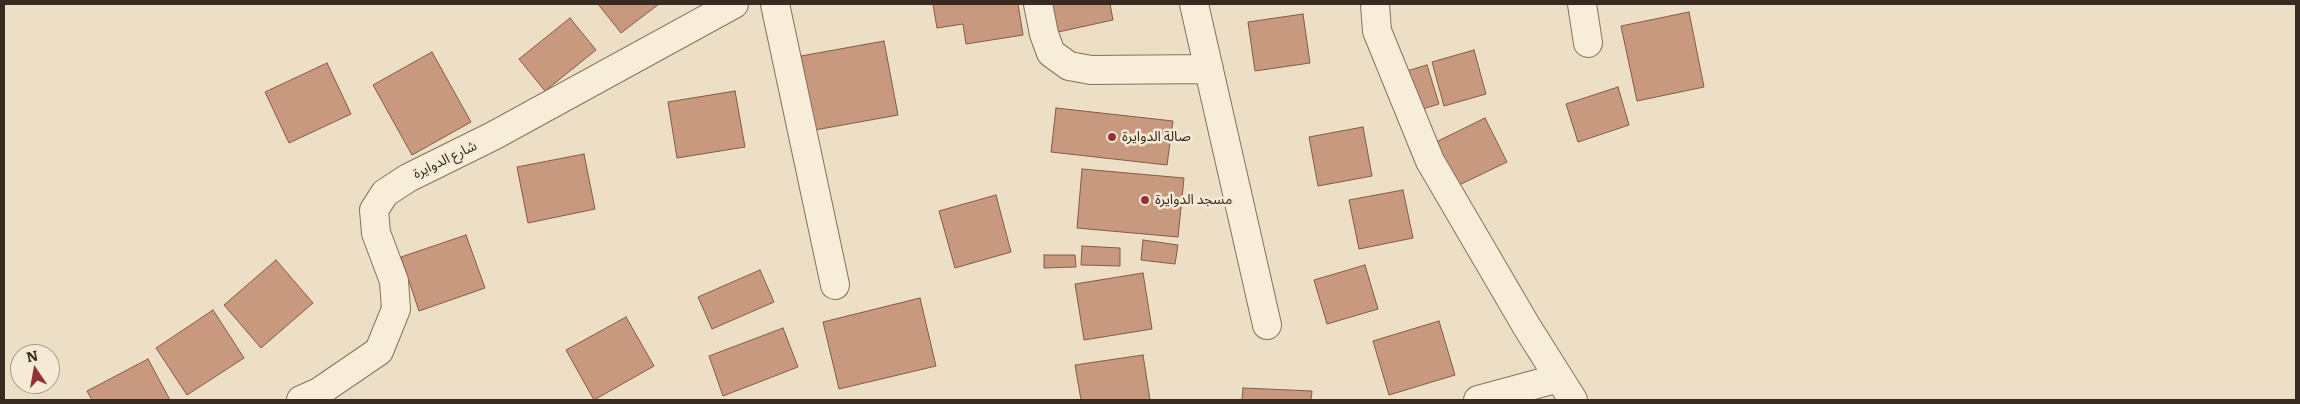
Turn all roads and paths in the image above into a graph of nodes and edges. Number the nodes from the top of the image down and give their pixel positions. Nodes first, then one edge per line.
1 (734, 4) edge
2 (774, 4) edge
3 (1038, 4) edge
4 (1194, 4) edge
5 (1375, 4) edge
6 (1582, 4) edge
7 (1588, 43) dead end
8 (1209, 69) junction
9 (835, 285) dead end
10 (1267, 325) dead end
11 (1566, 389) edge
12 (301, 400) edge
13 (1478, 400) edge

1 - 12 street, شارع الدوايرة
2 - 9 street
3 - 8 street
4 - 8 street
5 - 11 street
6 - 7 street
8 - 10 street
11 - 13 street

